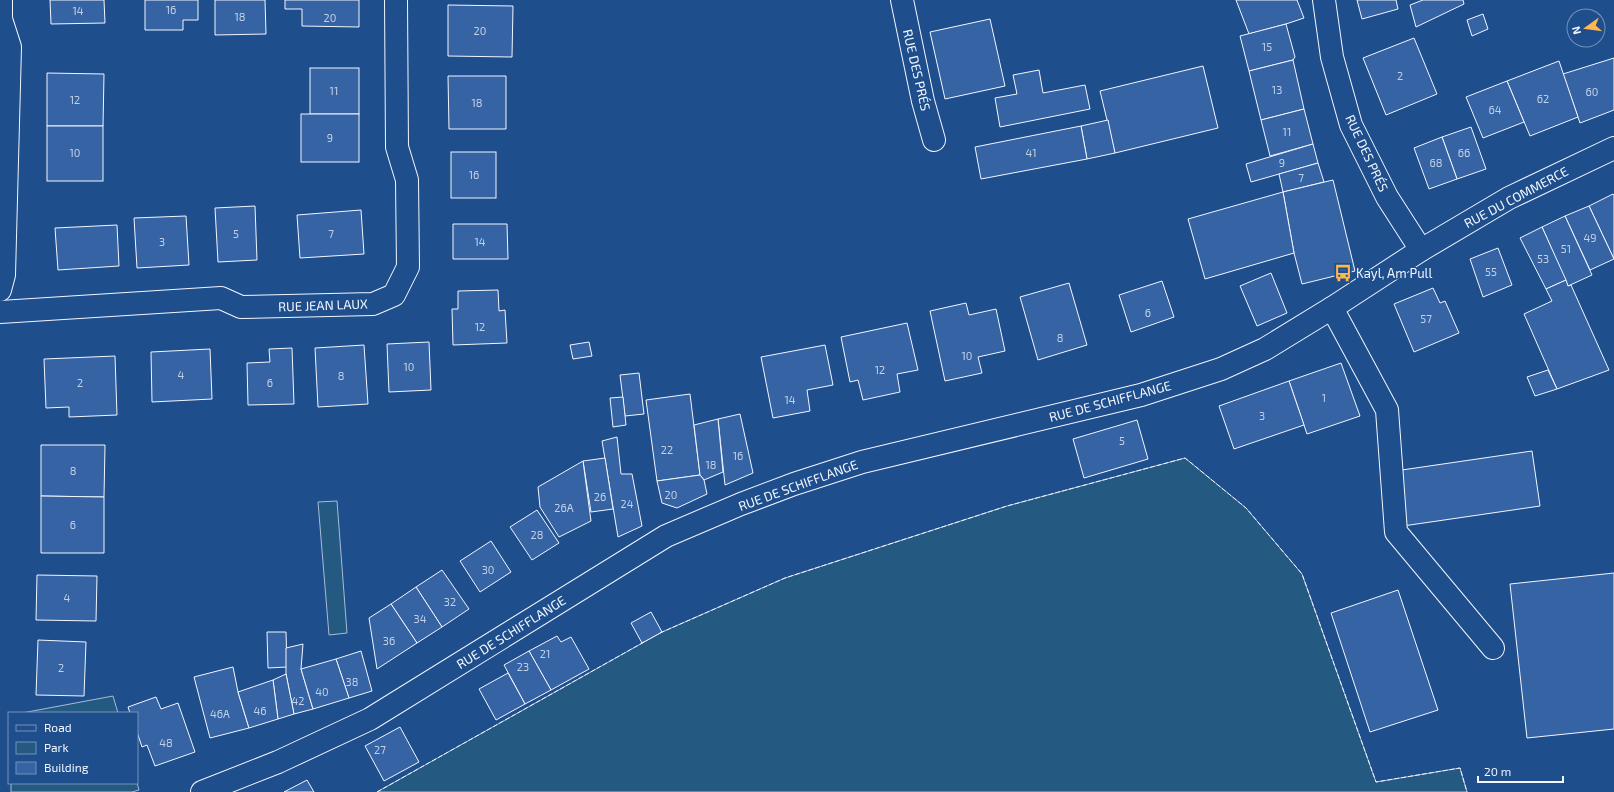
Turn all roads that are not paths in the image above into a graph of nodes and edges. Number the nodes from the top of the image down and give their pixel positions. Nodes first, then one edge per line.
1 (1, 0) edge
2 (396, 0) edge
3 (902, 0) edge
4 (1324, 0) edge
5 (934, 140) dead end
6 (1614, 148) edge
7 (1421, 250) junction
8 (0, 290) edge
9 (1332, 308) junction
10 (0, 312) edge
11 (1492, 648) dead end
12 (202, 792) edge

1 - 8 street
2 - 10 street, RUE JEAN LAUX
3 - 5 street, RUE DES PRÉS
4 - 7 street, RUE DES PRÉS
6 - 7 street, RUE DU COMMERCE
7 - 9 street, RUE DE SCHIFFLANGE
9 - 11 street
9 - 12 street, RUE DE SCHIFFLANGE

